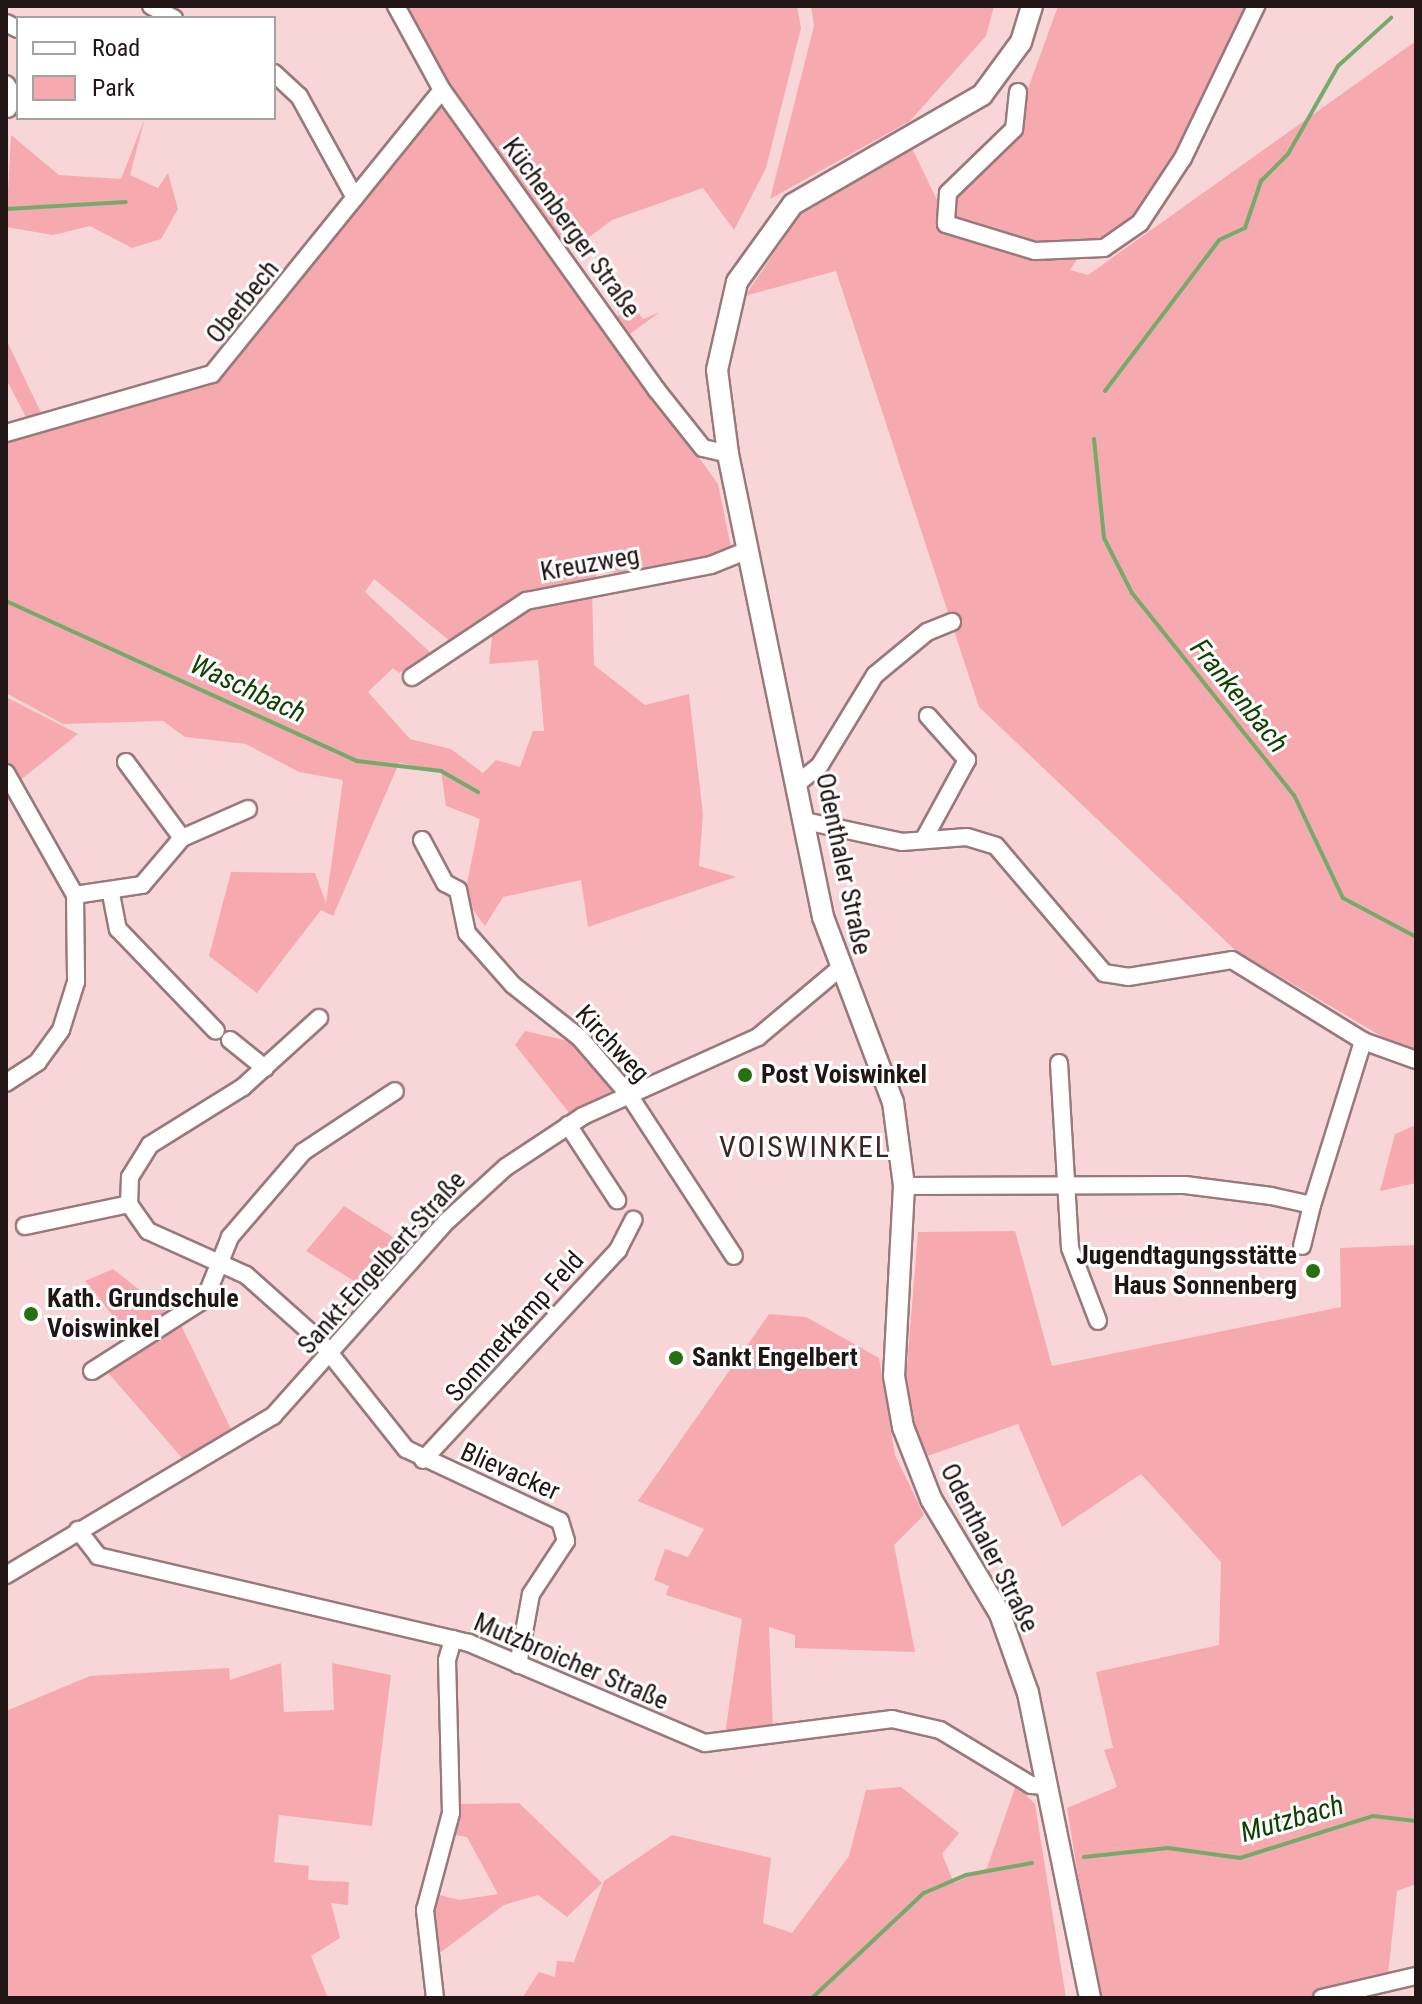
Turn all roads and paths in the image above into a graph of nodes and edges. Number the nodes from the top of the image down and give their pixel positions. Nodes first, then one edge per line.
1 (151, 6) edge
2 (396, 6) edge
3 (1032, 6) edge
4 (1256, 6) edge
5 (170, 16) edge
6 (276, 75) edge
7 (6, 84) edge
8 (442, 90) junction
9 (1018, 92) dead end
10 (8, 109) dead end
11 (355, 198) junction
12 (6, 433) edge
13 (728, 454) junction
14 (748, 550) junction
15 (952, 622) dead end
16 (412, 677) dead end
17 (928, 716) dead end
18 (126, 762) dead end
19 (6, 773) edge
20 (798, 783) junction
21 (248, 809) dead end
22 (805, 821) junction
23 (925, 837) junction
24 (182, 838) junction
25 (422, 840) dead end
26 (111, 894) junction
27 (75, 895) junction
28 (839, 969) junction
29 (319, 1018) dead end
30 (1363, 1041) junction
31 (1416, 1060) edge
32 (1059, 1063) dead end
33 (265, 1068) junction
34 (6, 1083) edge
35 (395, 1091) dead end
36 (629, 1095) junction
37 (568, 1125) junction
38 (904, 1186) junction
39 (1068, 1186) junction
40 (617, 1200) dead end
41 (129, 1204) junction
42 (1312, 1205) junction
43 (633, 1220) dead end
44 (25, 1226) dead end
45 (1302, 1246) dead end
46 (734, 1256) dead end
47 (222, 1263) junction
48 (1098, 1321) dead end
49 (334, 1355) junction
50 (92, 1371) dead end
51 (423, 1460) junction
52 (78, 1530) junction
53 (6, 1575) edge
54 (453, 1639) junction
55 (518, 1665) junction
56 (1047, 1786) junction
57 (1416, 1976) edge
58 (435, 1998) edge
59 (1090, 1998) edge
60 (1322, 1998) edge

1 - 5 street
2 - 8 street, Küchenberger Straße
3 - 13 main road, Odenthaler Straße
4 - 9 street
6 - 11 street
7 - 10 street
8 - 11 street, Oberbech
8 - 13 street, Küchenberger Straße
11 - 12 street, Oberbech
13 - 14 main road, Odenthaler Straße
14 - 16 street, Kreuzweg
14 - 20 main road, Odenthaler Straße
15 - 20 street
17 - 23 street
18 - 24 street
19 - 27 street
20 - 22 main road, Odenthaler Straße
21 - 24 street
22 - 23 street
22 - 28 main road, Odenthaler Straße
23 - 30 street
24 - 26 street
25 - 36 street, Kirchweg
26 - 27 street
26 - 33 street
27 - 34 street
28 - 36 street, Sankt-Engelbert-Straße
28 - 38 main road, Odenthaler Straße
29 - 33 street
30 - 31 street
30 - 42 street
32 - 39 street
33 - 41 street
35 - 47 street
36 - 37 street, Sankt-Engelbert-Straße
36 - 46 street, Kirchweg
37 - 40 street
37 - 49 street, Sankt-Engelbert-Straße
38 - 39 street
38 - 56 main road, Odenthaler Straße
39 - 42 street
39 - 48 street
41 - 44 street
41 - 47 street, Blievacker
42 - 45 street
43 - 51 street, Sommerkamp Feld
47 - 49 street, Blievacker
47 - 50 street
49 - 51 street, Blievacker
49 - 52 street, Sankt-Engelbert-Straße
51 - 55 street, Blievacker
52 - 53 street, Sankt-Engelbert-Straße
52 - 54 street, Mutzbroicher Straße
54 - 55 street, Mutzbroicher Straße
54 - 58 street
55 - 56 street, Mutzbroicher Straße
56 - 59 main road, Odenthaler Straße
57 - 60 street

